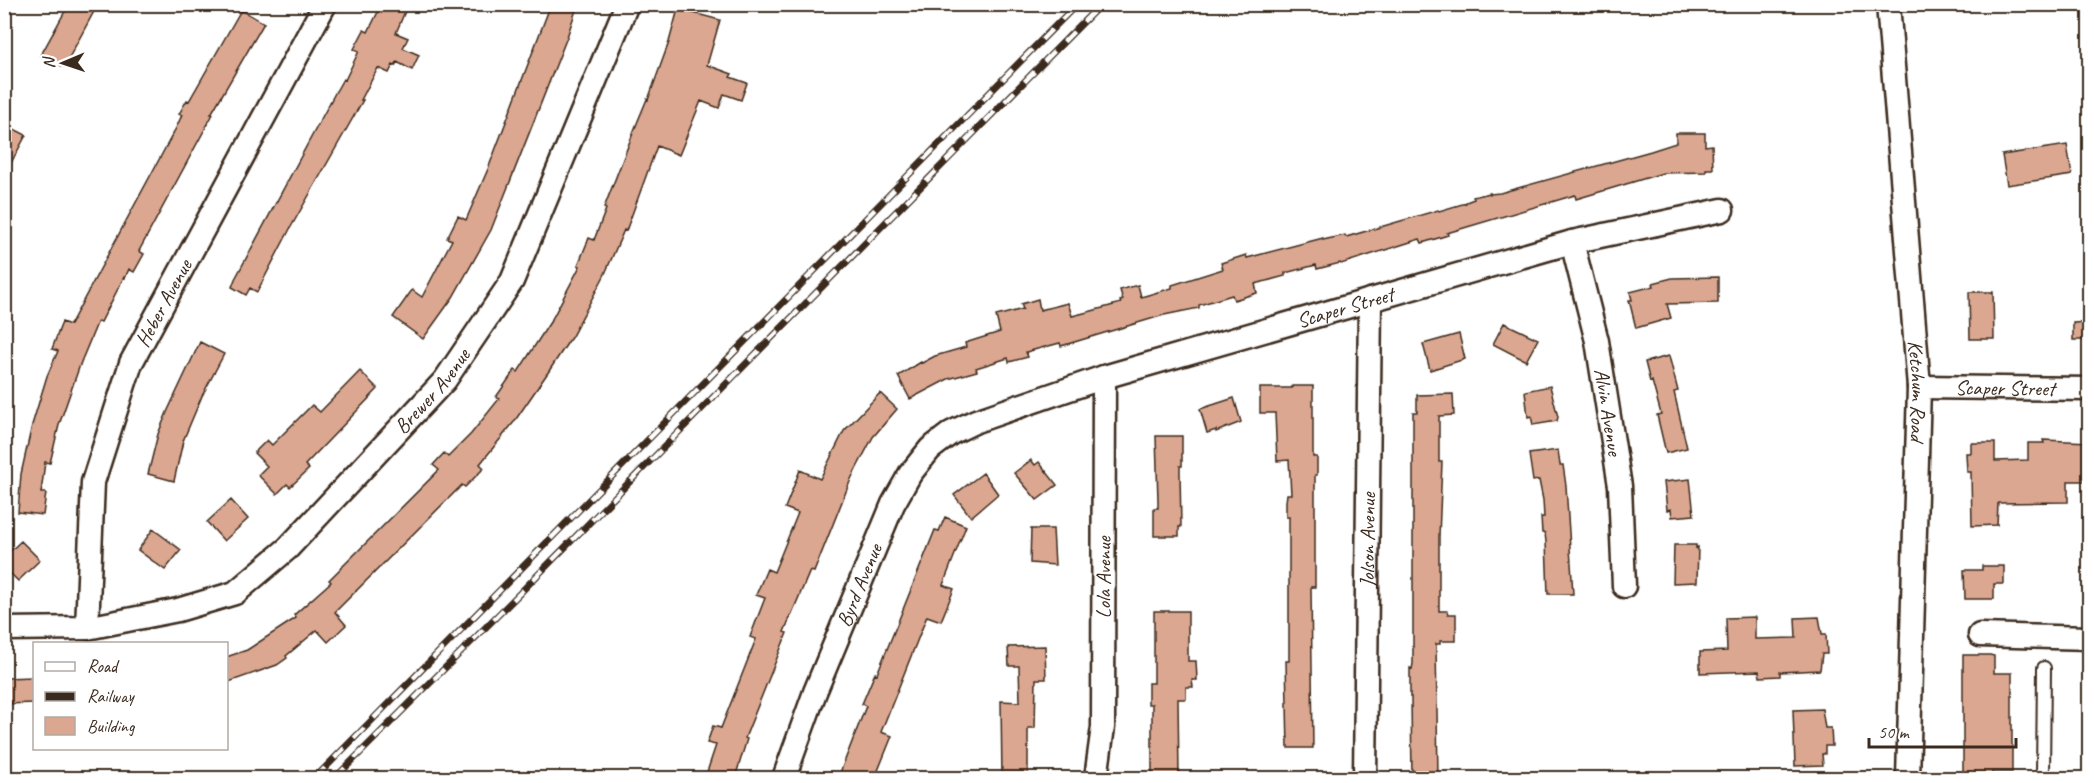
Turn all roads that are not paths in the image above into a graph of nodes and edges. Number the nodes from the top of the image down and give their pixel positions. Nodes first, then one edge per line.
1 (325, 4) edge
2 (627, 4) edge
3 (1888, 4) edge
4 (1722, 210) dead end
5 (1572, 242) junction
6 (1370, 300) junction
7 (1104, 377) junction
8 (1919, 387) junction
9 (2090, 389) edge
10 (976, 421) joint
11 (1624, 586) dead end
12 (87, 628) junction
13 (4, 629) edge
14 (1980, 636) dead end
15 (2090, 638) edge
16 (2044, 668) dead end
17 (784, 778) edge
18 (1096, 778) edge
19 (1365, 778) edge
20 (1908, 778) edge
21 (2043, 778) edge

1 - 12 street, Heber Avenue
2 - 12 street, Brewer Avenue
3 - 8 street, Ketchum Road
4 - 5 street, Scaper Street
5 - 6 street, Scaper Street
5 - 11 street, Alvin Avenue
6 - 7 street, Scaper Street
6 - 19 street, Jolson Avenue
7 - 10 street, Scaper Street
7 - 18 street, Lola Avenue
8 - 9 street, Scaper Street
8 - 20 street, Ketchum Road
10 - 17 street, Byrd Avenue
12 - 13 street, Brewer Avenue
14 - 15 street
16 - 21 lane

